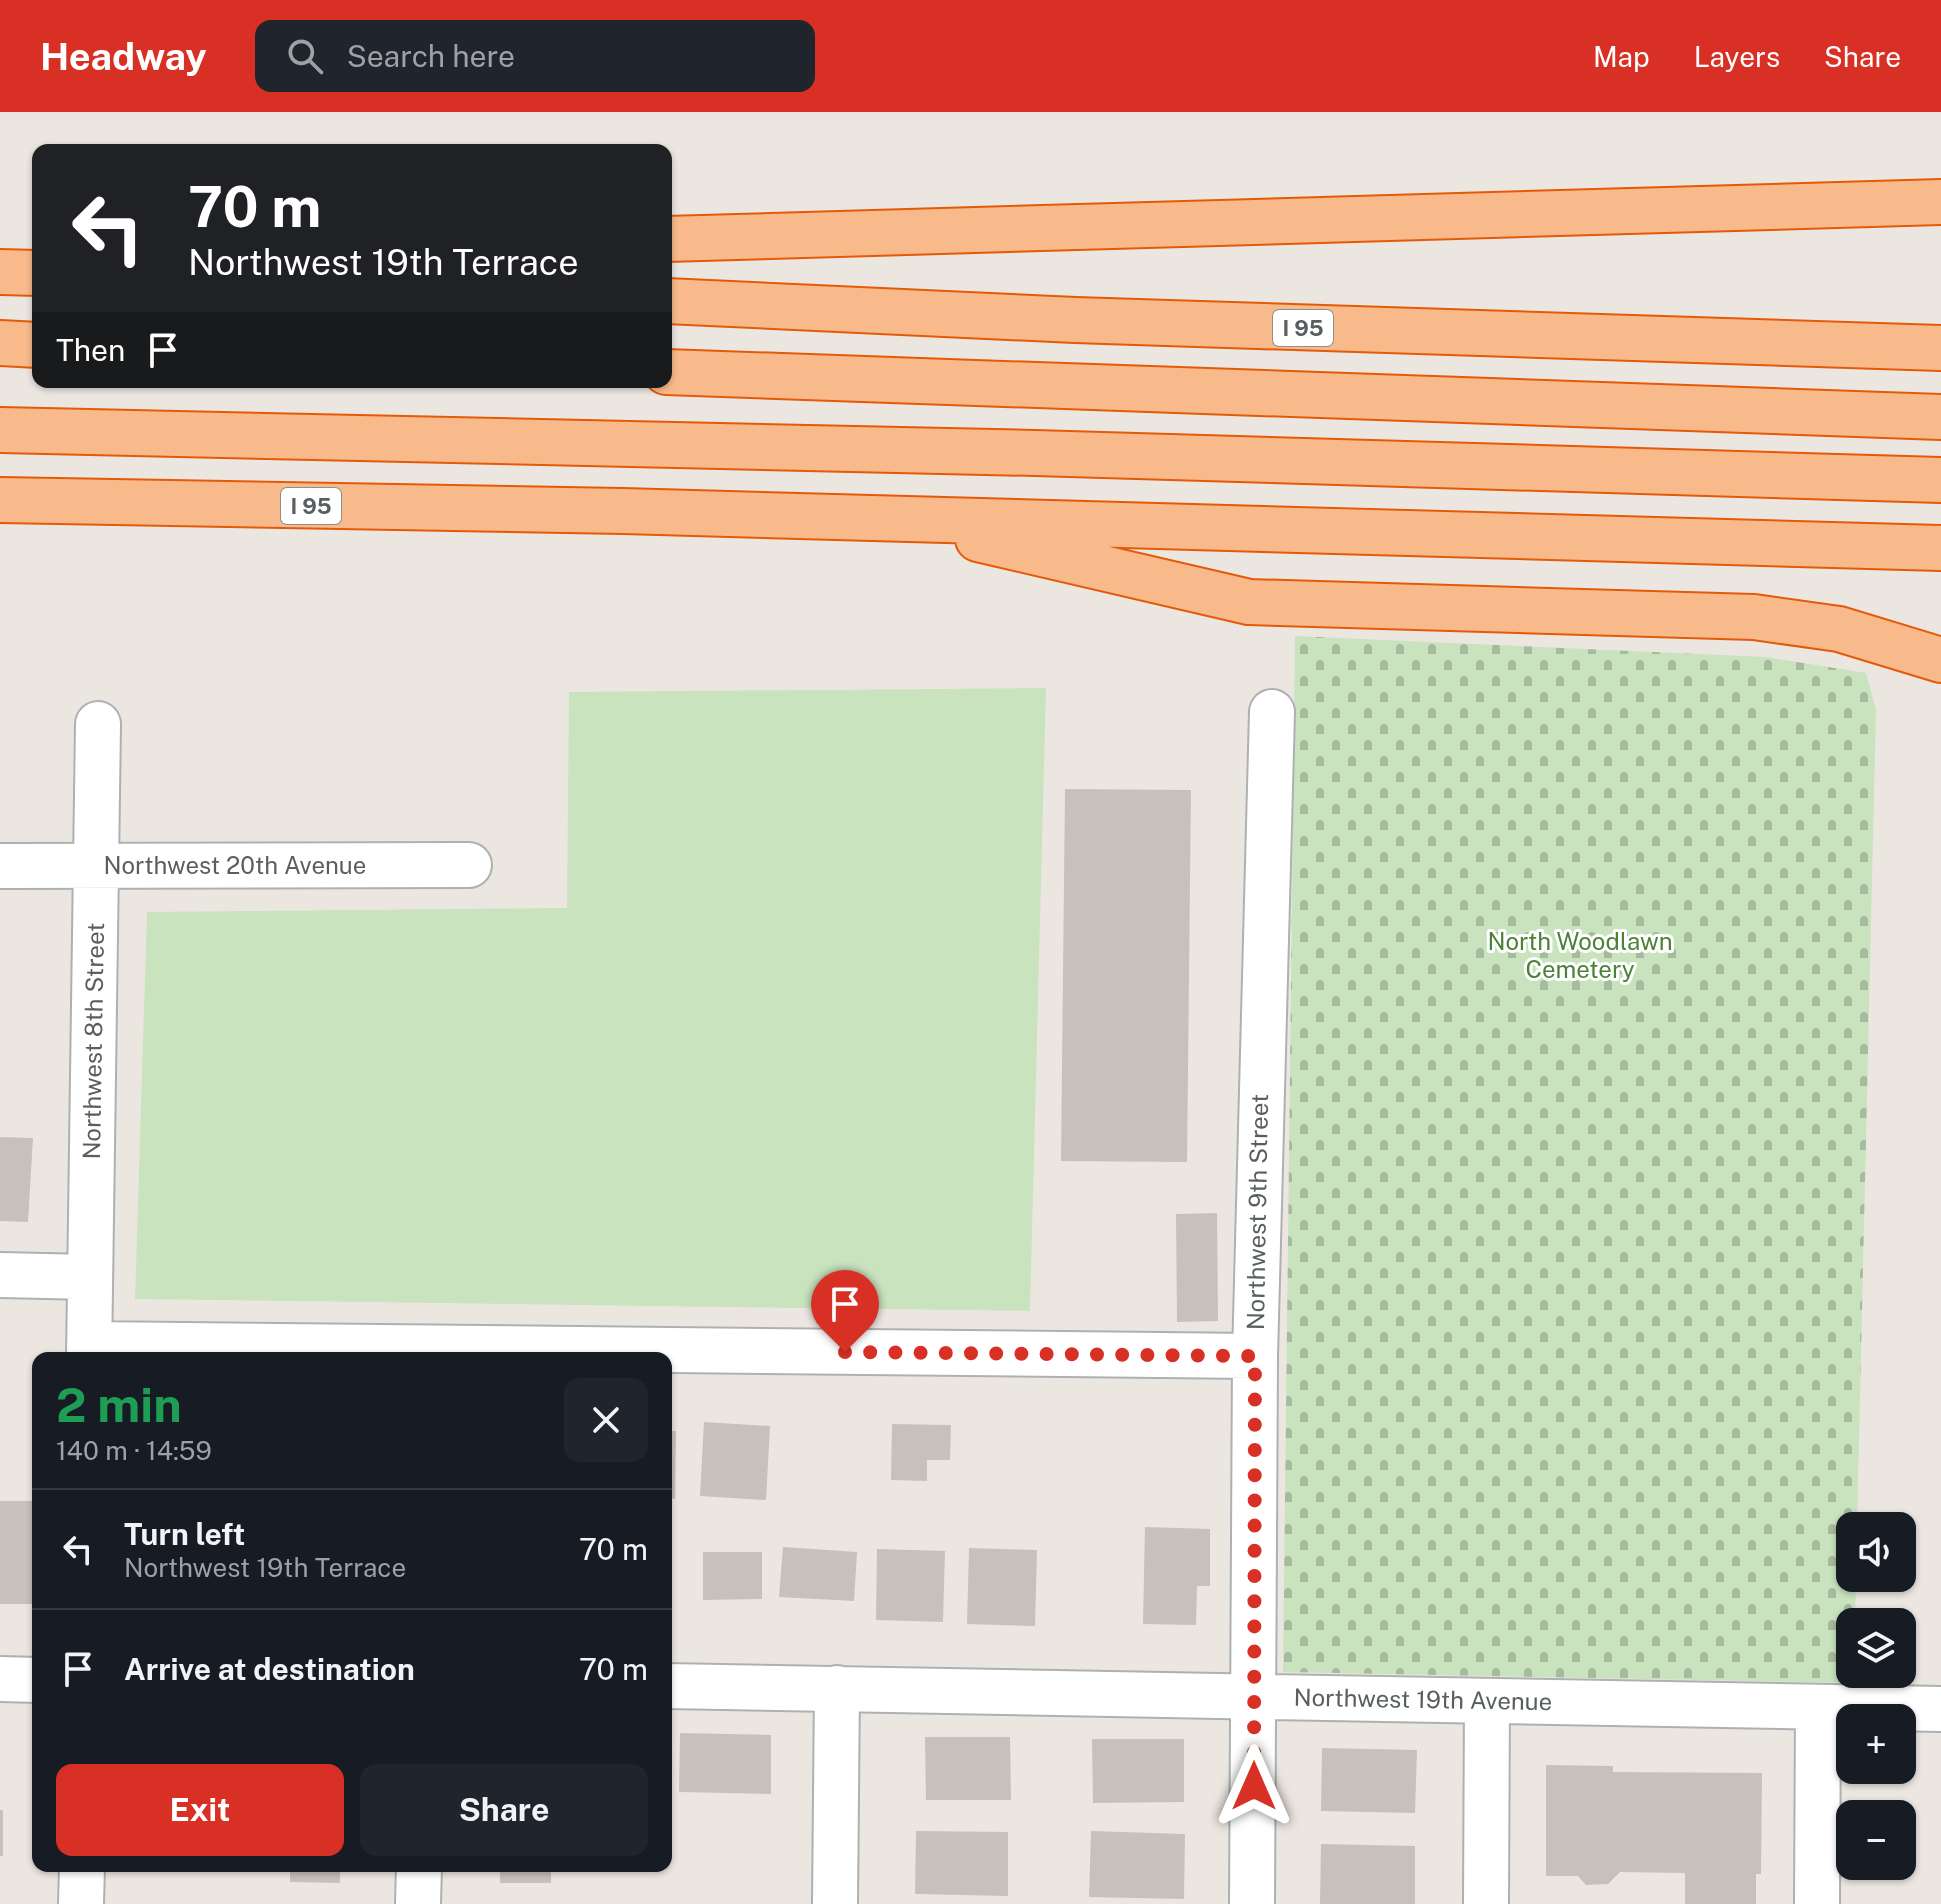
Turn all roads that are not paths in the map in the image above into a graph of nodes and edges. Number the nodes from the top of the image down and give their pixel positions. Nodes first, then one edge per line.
1 (1941, 202) edge
2 (672, 239) edge
3 (0, 272) edge
4 (32, 273) edge
5 (672, 301) edge
6 (0, 343) edge
7 (32, 345) edge
8 (1941, 348) edge
9 (672, 372) edge
10 (1941, 417) edge
11 (0, 430) edge
12 (1941, 480) edge
13 (0, 500) edge
14 (886, 518) junction
15 (1941, 548) edge
16 (1941, 660) edge
17 (1272, 712) dead end
18 (98, 724) dead end
19 (469, 865) dead end
20 (0, 866) edge
21 (97, 866) junction
22 (0, 1275) edge
23 (90, 1277) junction
24 (89, 1351) edge
25 (322, 1352) edge
26 (672, 1354) edge
27 (1255, 1356) junction
28 (0, 1679) edge
29 (32, 1680) edge
30 (672, 1686) edge
31 (837, 1688) junction
32 (1255, 1697) junction
33 (1487, 1701) junction
34 (1818, 1708) junction
35 (1941, 1709) edge
36 (82, 1872) edge
37 (419, 1872) edge
38 (81, 1904) edge
39 (418, 1904) edge
40 (835, 1904) edge
41 (1252, 1904) edge
42 (1486, 1904) edge
43 (1817, 1904) edge

1 - 2 highway
3 - 4 highway
5 - 8 highway, I 95
6 - 7 highway
9 - 10 highway
11 - 12 highway
13 - 14 highway, I 95
14 - 15 highway, I 95
14 - 16 highway
17 - 27 street, Northwest 9th Street
18 - 21 street, Northwest 8th Street
19 - 21 street, Northwest 20th Avenue
20 - 21 street, Northwest 20th Avenue
21 - 23 street, Northwest 8th Street
22 - 23 street
23 - 24 street, Northwest 8th Street
24 - 25 street
26 - 27 street
27 - 32 street, Northwest 9th Street
28 - 29 street
30 - 31 street, Northwest 19th Avenue
31 - 32 street, Northwest 19th Avenue
31 - 40 street
32 - 33 street, Northwest 19th Avenue
32 - 41 street, Northwest 9th Street
33 - 34 street, Northwest 19th Avenue
33 - 42 street
34 - 35 street, Northwest 19th Avenue
34 - 43 street
36 - 38 street
37 - 39 street

